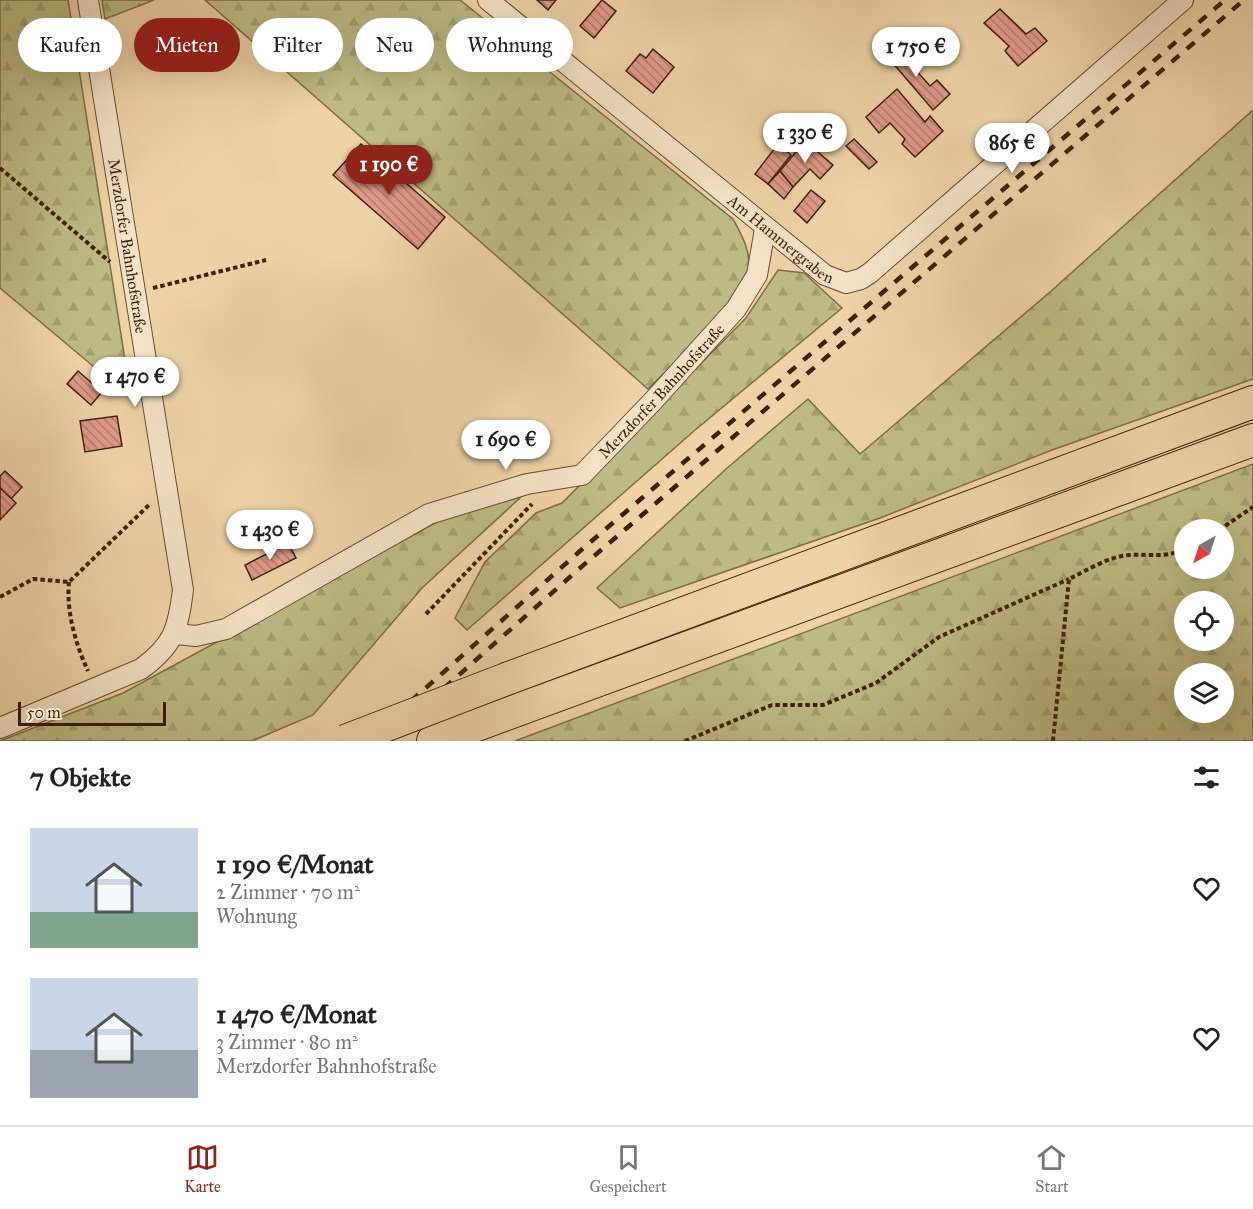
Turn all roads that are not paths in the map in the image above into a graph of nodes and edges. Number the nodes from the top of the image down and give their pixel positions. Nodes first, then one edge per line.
1 (88, 0) edge
2 (488, 0) edge
3 (1183, 0) edge
4 (765, 228) junction
5 (1253, 402) edge
6 (1253, 440) edge
7 (176, 634) junction
8 (0, 729) edge
9 (443, 738) edge
10 (345, 741) edge

1 - 7 street, Merzdorfer Bahnhofstraße
2 - 4 street, Am Hammergraben
3 - 4 street, Am Hammergraben
4 - 7 street, Merzdorfer Bahnhofstraße
5 - 10 main road, bridge
6 - 9 main road
7 - 8 street

